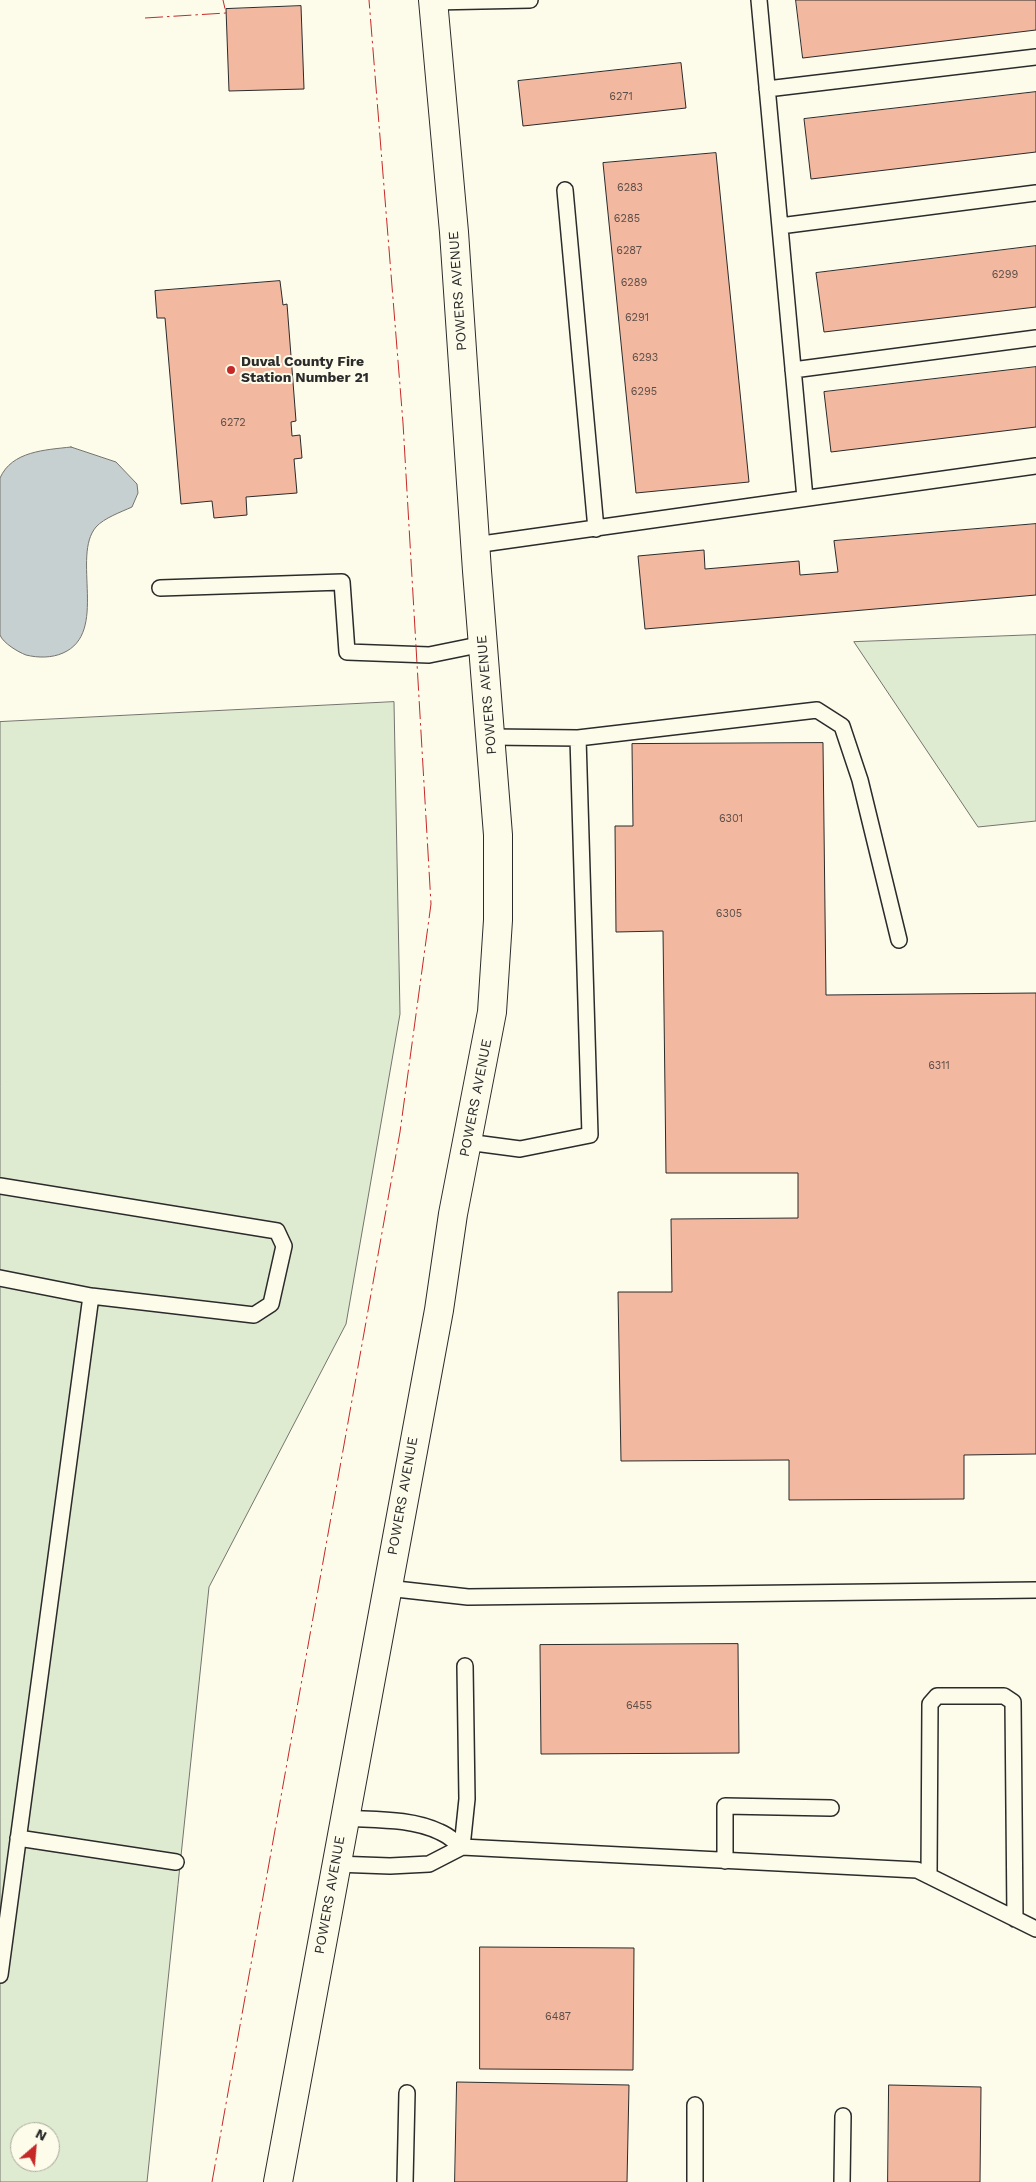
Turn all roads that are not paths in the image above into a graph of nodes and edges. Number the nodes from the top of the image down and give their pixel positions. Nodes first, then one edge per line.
1 (530, 0) edge
2 (759, 0) edge
3 (433, 1) edge
4 (1036, 57) edge
5 (767, 90) junction
6 (565, 190) dead end
7 (1036, 193) edge
8 (780, 226) junction
9 (1036, 338) edge
10 (793, 370) junction
11 (1036, 466) edge
12 (804, 498) junction
13 (596, 529) junction
14 (475, 545) junction
15 (160, 588) dead end
16 (483, 644) junction
17 (491, 737) junction
18 (578, 738) junction
19 (899, 940) dead end
20 (467, 1142) junction
21 (0, 1186) edge
22 (0, 1278) edge
23 (91, 1296) junction
24 (387, 1588) junction
25 (1036, 1590) edge
26 (465, 1666) dead end
27 (831, 1808) dead end
28 (344, 1818) junction
29 (18, 1838) junction
30 (462, 1847) junction
31 (176, 1862) dead end
32 (725, 1862) junction
33 (335, 1864) junction
34 (929, 1876) junction
35 (1015, 1918) junction
36 (1036, 1929) edge
37 (0, 1976) edge
38 (407, 2093) dead end
39 (695, 2105) dead end
40 (843, 2116) dead end
41 (278, 2182) edge
42 (406, 2182) edge
43 (695, 2182) edge
44 (842, 2182) edge

1 - 3 lane
2 - 5 lane
3 - 14 street, POWERS AVENUE
4 - 5 lane
5 - 8 lane
6 - 13 lane
7 - 8 lane
8 - 10 lane
9 - 10 lane
10 - 12 lane
11 - 12 lane
12 - 13 lane
13 - 14 lane
14 - 16 street, POWERS AVENUE
15 - 16 lane
16 - 17 street, POWERS AVENUE
17 - 18 lane
17 - 20 street, POWERS AVENUE
18 - 19 lane
18 - 20 lane
20 - 24 street, POWERS AVENUE
21 - 23 lane
22 - 23 lane
23 - 29 lane
24 - 25 lane
24 - 28 street, POWERS AVENUE
26 - 30 lane
27 - 32 lane
28 - 30 lane
28 - 33 street, POWERS AVENUE
29 - 31 lane
29 - 37 lane
30 - 32 lane
30 - 33 lane
32 - 34 lane
33 - 41 street, POWERS AVENUE
34 - 35 lane
34 - 35 lane
35 - 36 lane
38 - 42 lane
39 - 43 lane
40 - 44 lane

